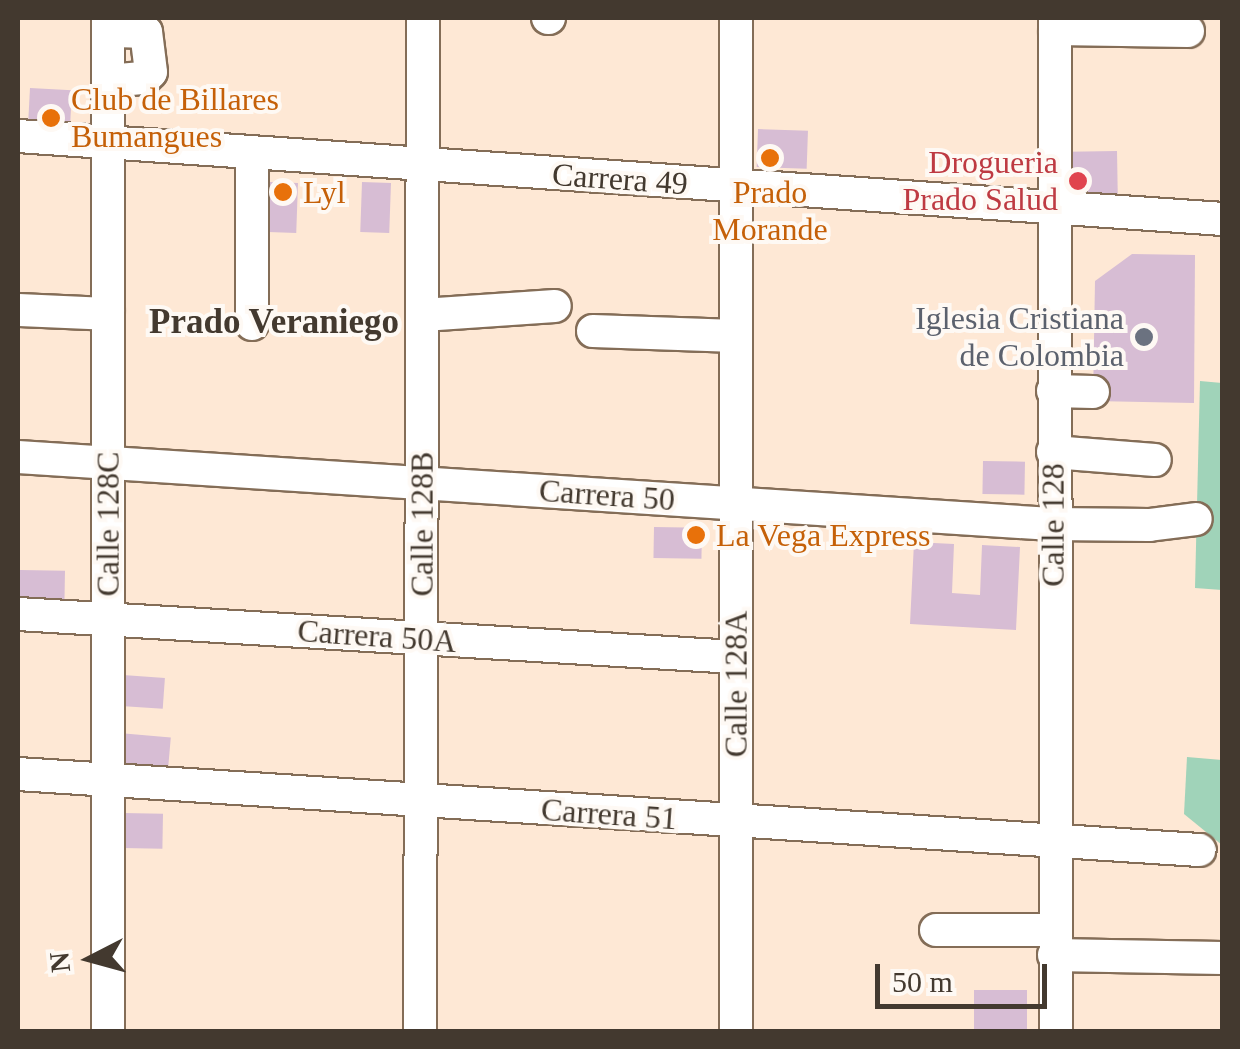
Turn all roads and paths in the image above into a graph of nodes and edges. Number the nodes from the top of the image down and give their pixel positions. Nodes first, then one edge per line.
1 (424, 18) edge
2 (736, 18) edge
3 (1055, 23) edge
4 (108, 24) edge
5 (1188, 31) dead end
6 (18, 136) edge
7 (108, 144) junction
8 (252, 152) junction
9 (423, 165) junction
10 (736, 187) junction
11 (1054, 208) junction
12 (1222, 219) edge
13 (555, 306) dead end
14 (18, 310) edge
15 (108, 314) junction
16 (423, 315) junction
17 (252, 324) dead end
18 (593, 331) dead end
19 (736, 336) junction
20 (1054, 391) junction
21 (1093, 392) dead end
22 (1053, 452) junction
23 (18, 457) edge
24 (1155, 460) dead end
25 (108, 463) junction
26 (422, 484) junction
27 (736, 504) junction
28 (1196, 519) dead end
29 (1052, 524) junction
30 (18, 614) edge
31 (108, 619) junction
32 (422, 639) junction
33 (736, 657) junction
34 (18, 774) edge
35 (108, 779) junction
36 (421, 801) junction
37 (736, 822) junction
38 (1053, 842) junction
39 (1200, 850) dead end
40 (936, 930) dead end
41 (1054, 943) junction
42 (1222, 958) edge
43 (108, 1032) edge
44 (420, 1032) edge
45 (736, 1032) edge
46 (1056, 1032) edge

1 - 9 street, Calle 128B
2 - 10 street, Calle 128A
3 - 5 street
3 - 11 street, Calle 128
4 - 7 street, Calle 128C
6 - 7 street, Carrera 49
7 - 8 street, Carrera 49
7 - 15 street, Calle 128C
8 - 9 street, Carrera 49
8 - 17 street
9 - 10 street, Carrera 49
9 - 16 street, Calle 128B
10 - 11 street, Carrera 49
10 - 19 street, Calle 128A
11 - 12 street, Carrera 49
11 - 20 street, Calle 128
13 - 16 street
14 - 15 street
15 - 25 street, Calle 128C
16 - 26 street, Calle 128B
18 - 19 street
19 - 27 street, Calle 128A
20 - 21 street
20 - 22 street, Calle 128
22 - 24 street
22 - 29 street, Calle 128
23 - 25 street, Carrera 50
25 - 26 street, Carrera 50
25 - 31 street, Calle 128C
26 - 27 street, Carrera 50
26 - 32 street, Calle 128B
27 - 29 street, Carrera 50
27 - 33 street, Calle 128A
28 - 29 street, Carrera 50
29 - 38 street, Calle 128
30 - 31 street, Carrera 50A
31 - 32 street, Carrera 50A
31 - 35 street, Calle 128C
32 - 33 street, Carrera 50A
32 - 36 street, Calle 128B
33 - 37 street, Calle 128A
34 - 35 street, Carrera 51
35 - 36 street, Carrera 51
35 - 43 street, Calle 128C
36 - 37 street, Carrera 51
36 - 44 street, Calle 128B
37 - 38 street, Carrera 51
37 - 45 street, Calle 128A
38 - 39 street, Carrera 51
38 - 41 street, Calle 128
40 - 41 street
41 - 42 street
41 - 46 street, Calle 128

